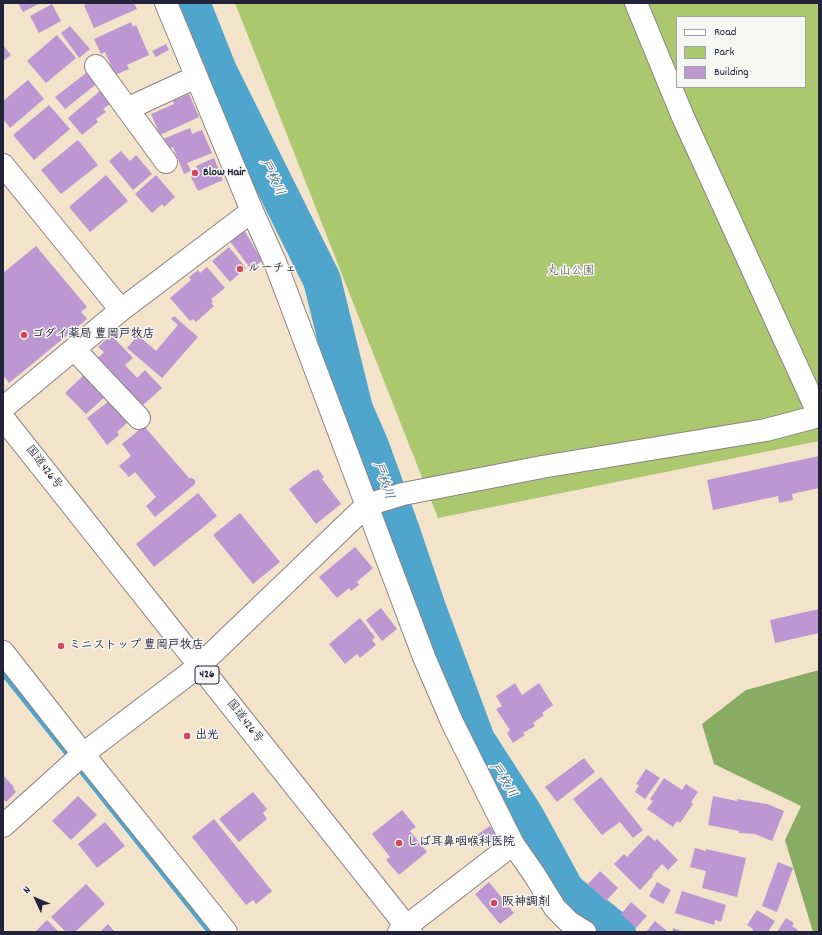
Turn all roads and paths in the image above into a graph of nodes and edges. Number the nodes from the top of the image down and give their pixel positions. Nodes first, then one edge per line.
1 (166, 3) edge
2 (636, 3) edge
3 (96, 66) dead end
4 (196, 77) junction
5 (127, 109) junction
6 (166, 162) dead end
7 (3, 165) edge
8 (252, 211) junction
9 (121, 310) junction
10 (74, 349) junction
11 (3, 408) edge
12 (819, 415) edge
13 (3, 418) edge
14 (139, 418) dead end
15 (367, 505) junction
16 (3, 652) edge
17 (199, 666) junction
18 (83, 754) junction
19 (3, 826) edge
20 (513, 844) junction
21 (405, 930) edge
22 (226, 932) edge
23 (585, 932) edge

1 - 4 main road
2 - 12 main road
3 - 5 main road
4 - 5 main road
4 - 8 main road
5 - 6 main road
7 - 9 main road
8 - 9 main road
8 - 15 main road
9 - 10 main road
10 - 11 main road
10 - 14 main road
12 - 15 main road
13 - 17 main road, 国道426号 / 426
15 - 17 main road
15 - 20 main road
16 - 18 main road
17 - 18 main road
17 - 21 main road, 国道426号 / 426
18 - 19 main road
18 - 22 main road
20 - 21 main road
20 - 23 main road

